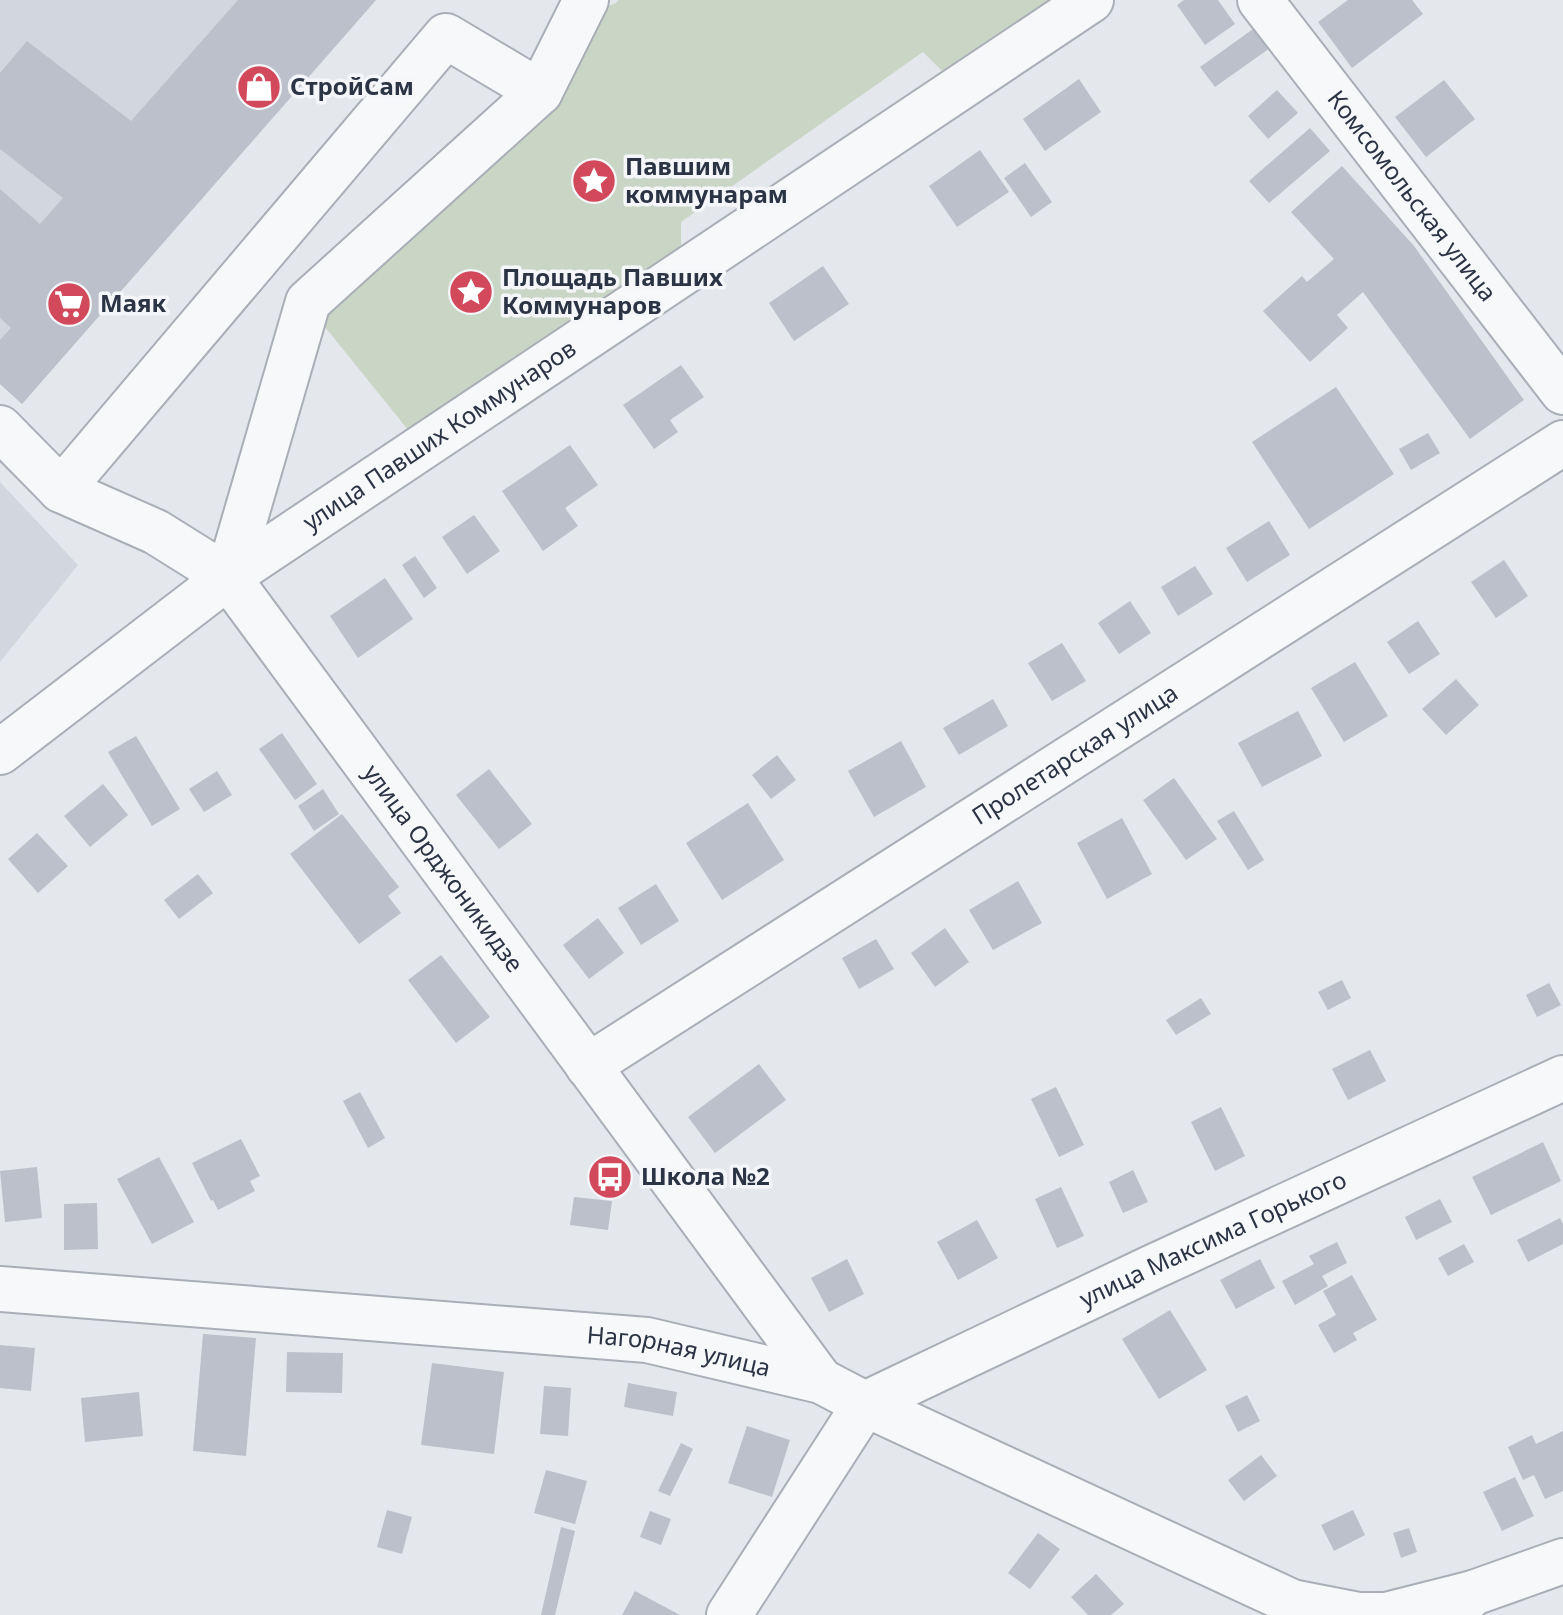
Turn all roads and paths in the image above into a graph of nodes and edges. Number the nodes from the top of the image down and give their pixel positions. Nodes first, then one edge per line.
1 (586, 0) edge
2 (1091, 0) edge
3 (1260, 0) edge
4 (540, 92) junction
5 (1563, 392) edge
6 (0, 428) edge
7 (1563, 443) edge
8 (61, 490) junction
9 (228, 577) junction
10 (0, 752) edge
11 (588, 1066) junction
12 (1563, 1078) edge
13 (0, 1289) edge
14 (821, 1381) junction
15 (865, 1404) junction
16 (1563, 1561) edge
17 (1462, 1604) edge
18 (1297, 1608) edge
19 (729, 1615) edge

1 - 4 street
2 - 9 street, улица Павших Коммунаров
3 - 5 street, Комсомольская улица
4 - 8 street
4 - 9 street
6 - 8 street, улица Орджоникидзе
7 - 11 street, Пролетарская улица
8 - 9 street, улица Орджоникидзе
9 - 10 street, улица Павших Коммунаров
9 - 11 street, улица Орджоникидзе
11 - 14 street, улица Орджоникидзе
12 - 15 street, улица Максима Горького
13 - 14 street, Нагорная улица
14 - 15 street, Нагорная улица
15 - 18 street, Нагорная улица
15 - 19 street
16 - 17 street, Нагорная улица
17 - 18 street, Нагорная улица

